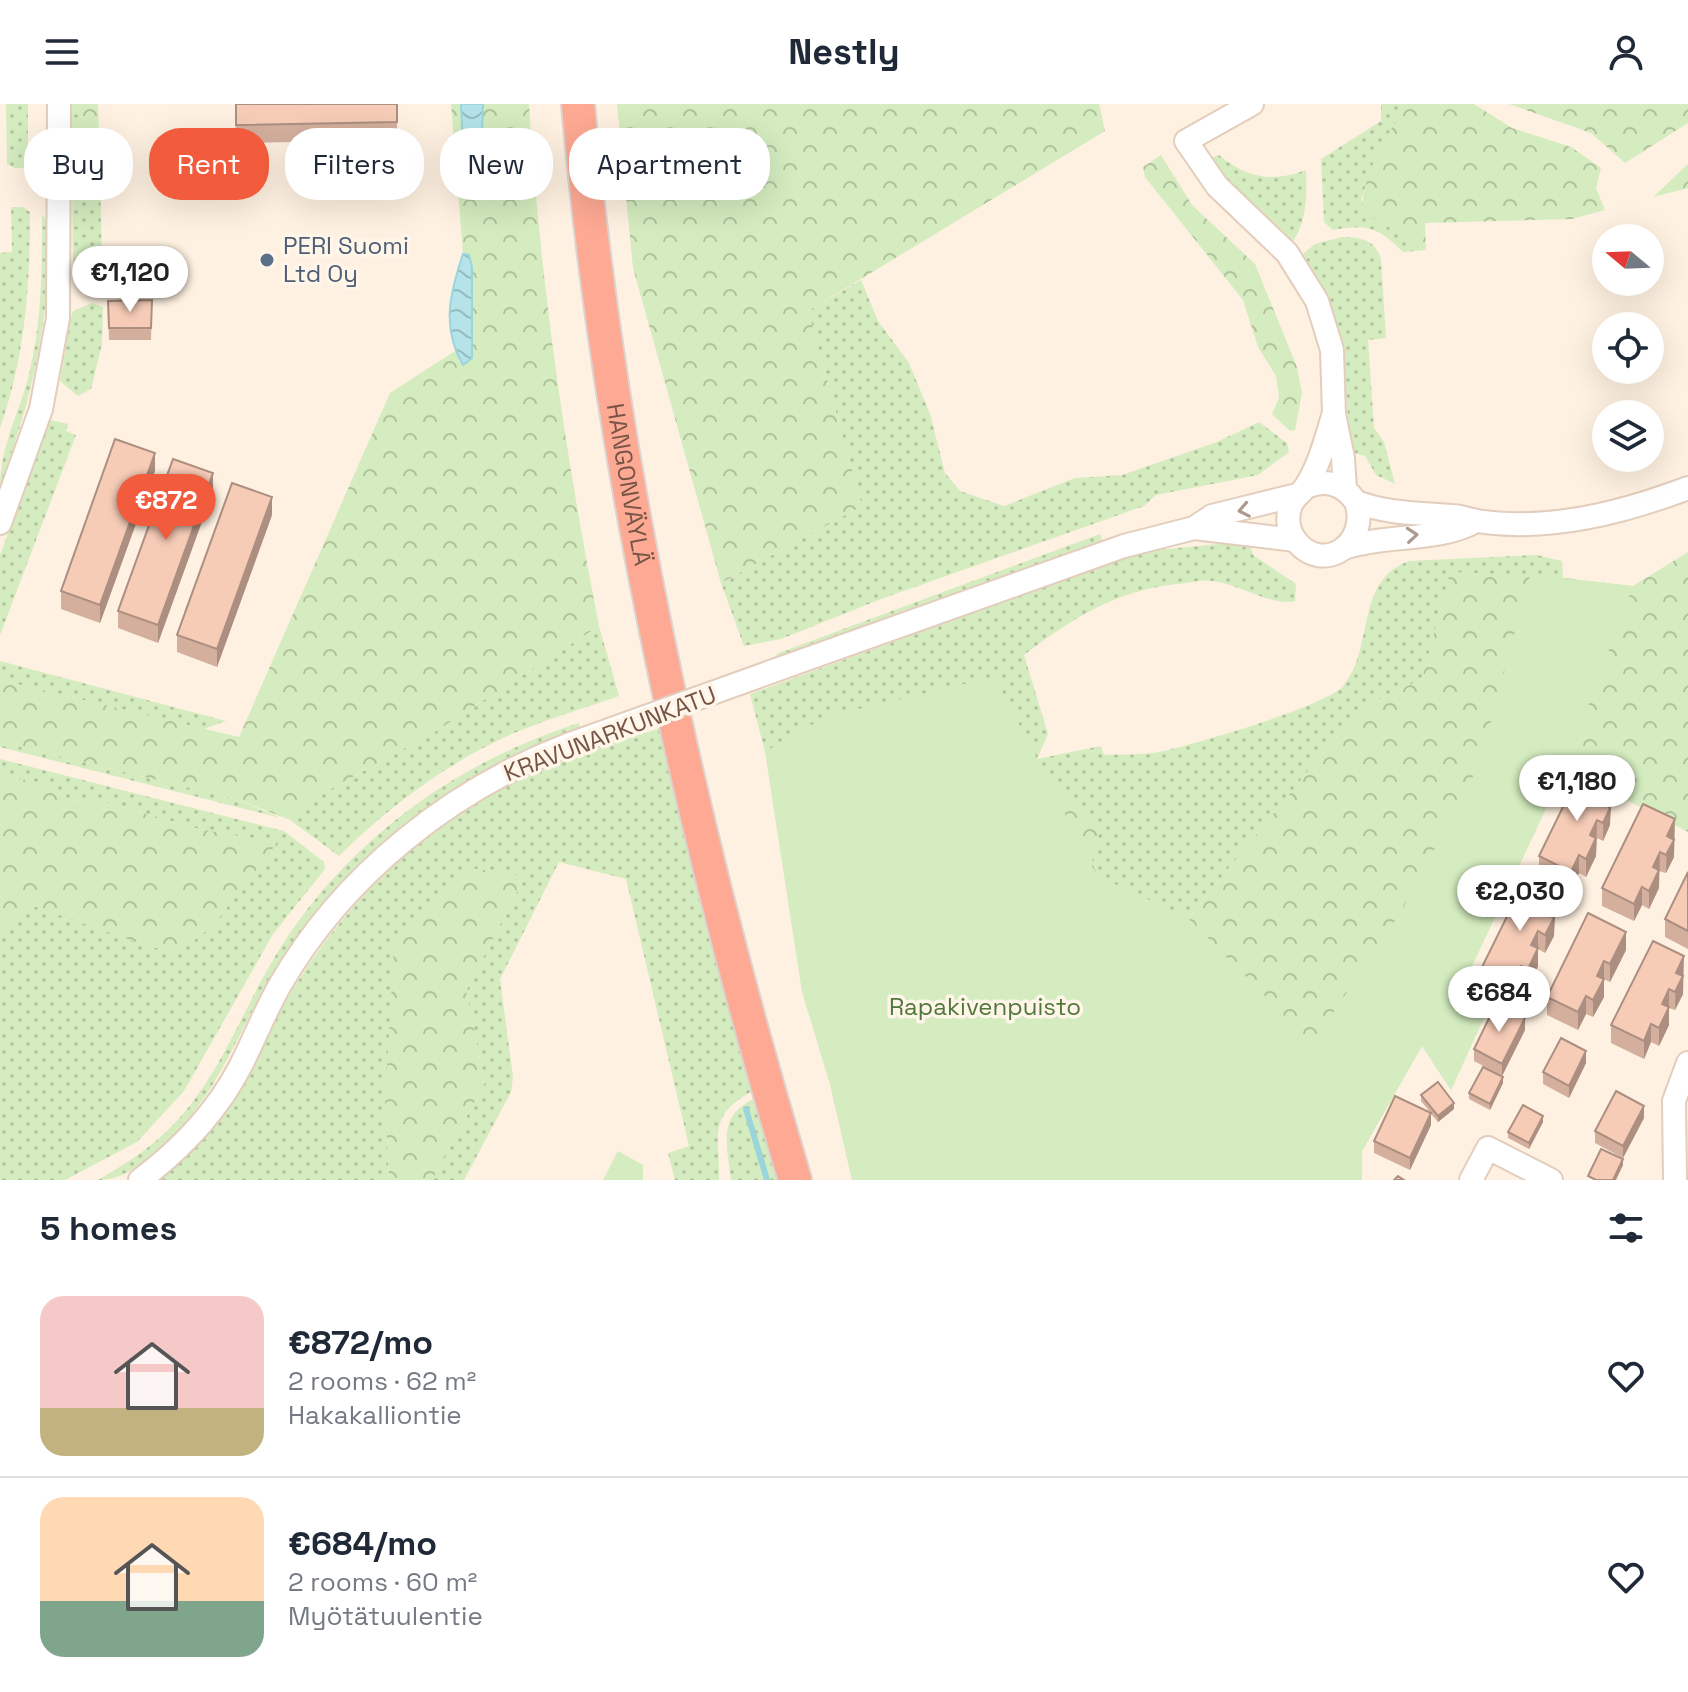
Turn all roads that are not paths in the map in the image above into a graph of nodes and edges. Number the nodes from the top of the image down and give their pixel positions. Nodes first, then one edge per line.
1 (59, 104) edge
2 (578, 104) edge
3 (1252, 104) edge
4 (1334, 414) junction
5 (1688, 488) edge
6 (1301, 491) junction
7 (1350, 495) junction
8 (1476, 521) junction
9 (0, 523) edge
10 (1194, 528) junction
11 (1295, 540) junction
12 (1347, 547) junction
13 (710, 860) junction
14 (1688, 1063) edge
15 (140, 1180) edge
16 (795, 1180) edge
17 (817, 1180) edge
18 (1471, 1180) edge
19 (1551, 1180) edge
20 (1675, 1180) edge

1 - 9 street
2 - 13 highway, HANGONVÄYLÄ
3 - 4 street
4 - 6 street
4 - 7 street
5 - 8 street
6 - 7 street
6 -> 10 street, KRAVUNARKUNKATU
6 - 11 street
7 - 8 street
7 - 12 street
12 -> 8 street
10 - 11 street, KRAVUNARKUNKATU
10 - 15 street, KRAVUNARKUNKATU, bridge
11 - 12 street
13 - 16 highway, HANGONVÄYLÄ
13 - 17 highway, HANGONVÄYLÄ
14 - 20 street
18 - 19 street

